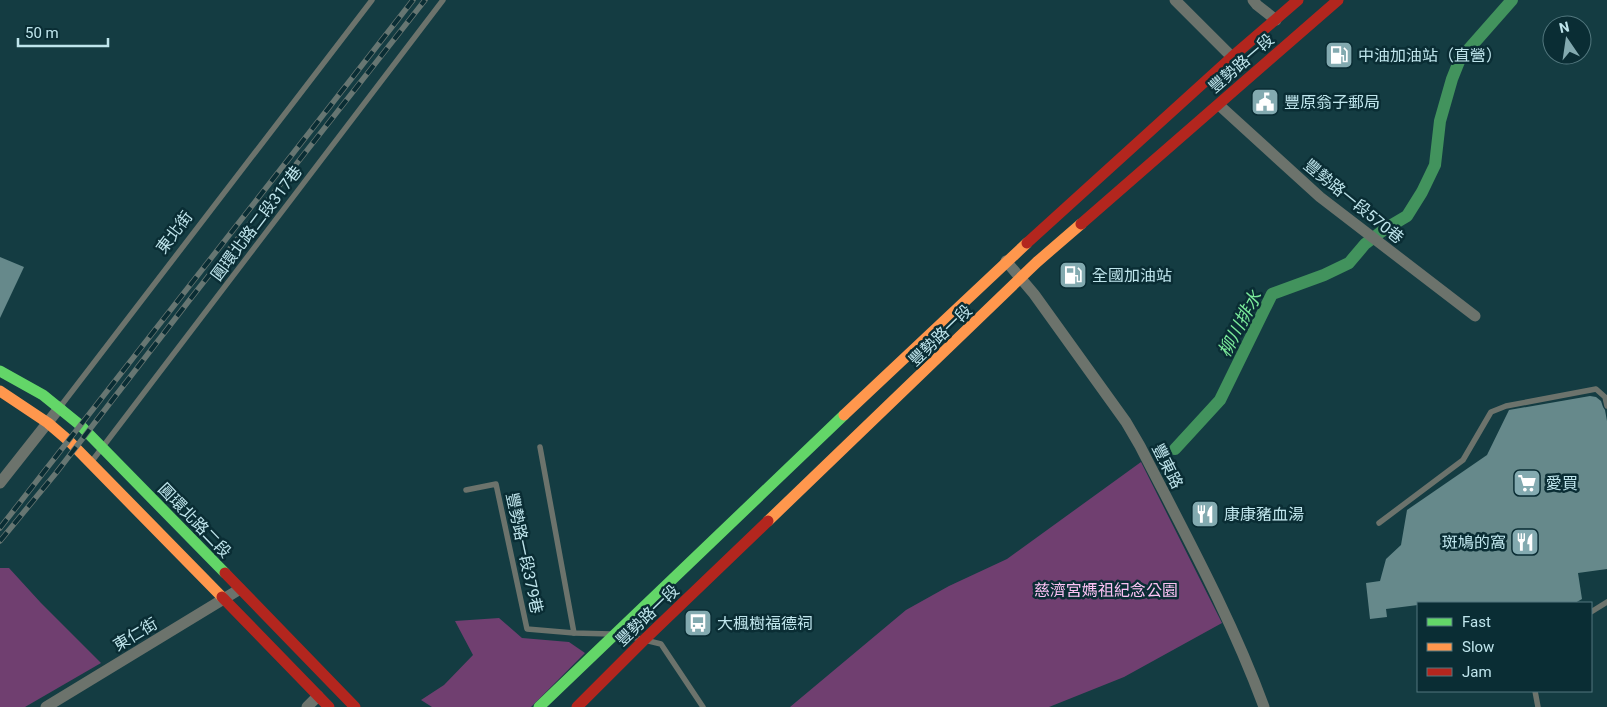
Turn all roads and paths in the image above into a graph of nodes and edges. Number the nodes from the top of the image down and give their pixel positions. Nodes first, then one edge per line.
1 (372, 0) edge
2 (443, 0) edge
3 (1175, 0) edge
4 (1253, 0) edge
5 (1298, 0) edge
6 (1338, 0) edge
7 (1276, 20) junction
8 (1232, 57) junction
9 (1218, 105) junction
10 (1006, 261) junction
11 (1022, 278) junction
12 (1475, 316) dead end
13 (0, 371) edge
14 (0, 391) edge
15 (1607, 406) edge
16 (60, 407) junction
17 (48, 423) junction
18 (103, 448) junction
19 (540, 448) dead end
20 (91, 463) junction
21 (0, 483) edge
22 (466, 490) dead end
23 (1379, 523) dead end
24 (240, 589) junction
25 (224, 599) junction
26 (1607, 602) edge
27 (1592, 611) edge
28 (574, 633) junction
29 (616, 634) junction
30 (645, 639) junction
31 (1535, 692) edge
32 (318, 696) junction
33 (46, 707) edge
34 (307, 707) edge
35 (329, 707) edge
36 (355, 707) edge
37 (539, 707) edge
38 (577, 707) edge
39 (704, 707) edge
40 (1264, 707) edge
41 (1538, 707) edge

1 - 16 lane, 東北街
2 - 18 lane, 圓環北路二段317巷
3 - 8 street
4 - 7 street
5 - 7 main road, 豐勢路一段
6 - 9 main road, 豐勢路一段
7 - 8 main road, 豐勢路一段
8 - 10 main road, 豐勢路一段
9 - 11 main road, 豐勢路一段
9 - 12 street, 豐勢路一段570巷
10 - 11 street, 豐東路
10 - 29 main road, 豐勢路一段
11 - 30 main road, 豐勢路一段
11 - 40 street, 豐東路
13 - 16 main road, 圓環北路二段
14 - 17 main road
15 - 23 lane
16 - 17 street, 東北街
16 - 18 main road, 圓環北路二段
17 - 20 main road
17 - 21 street, 東北街
18 - 20 lane, 圓環北路二段317巷
18 - 24 main road, 圓環北路二段
19 - 28 lane
20 - 25 main road
22 - 28 lane, 豐勢路一段379巷
24 - 25 street, 東仁街
24 - 36 main road, 圓環北路二段
25 - 32 main road
25 - 33 street, 東仁街
26 - 27 lane
28 - 29 lane, 豐勢路一段379巷
29 - 30 lane, 豐勢路一段379巷
29 - 37 main road, 豐勢路一段
30 - 38 main road, 豐勢路一段
30 - 39 lane, 豐勢路一段379巷
31 - 41 lane
32 - 34 street
32 - 35 main road

